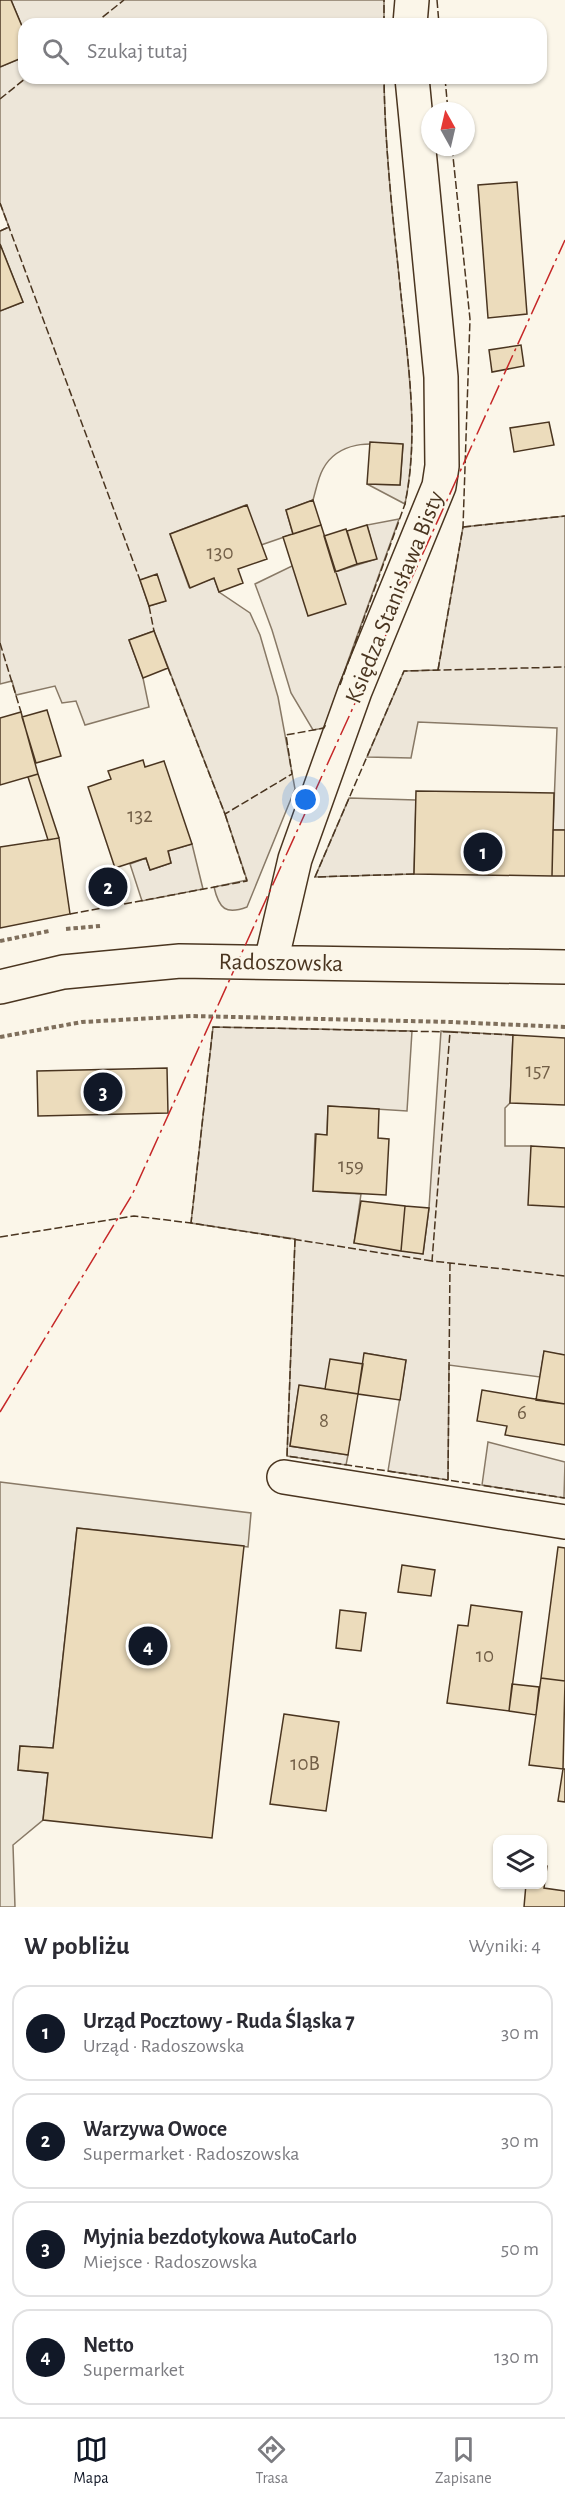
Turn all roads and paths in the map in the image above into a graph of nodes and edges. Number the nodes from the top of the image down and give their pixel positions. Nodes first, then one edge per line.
1 (412, 0) edge
2 (410, 18) edge
3 (413, 84) edge
4 (271, 962) junction
5 (565, 967) edge
6 (0, 987) edge
7 (565, 1027) edge
8 (0, 1037) edge
9 (284, 1478) dead end
10 (565, 1522) edge

1 - 2 street
3 - 4 street, Księdza Stanisława Bisty
4 - 5 street, Radoszowska
4 - 6 street, Radoszowska
7 - 8 path
9 - 10 street

